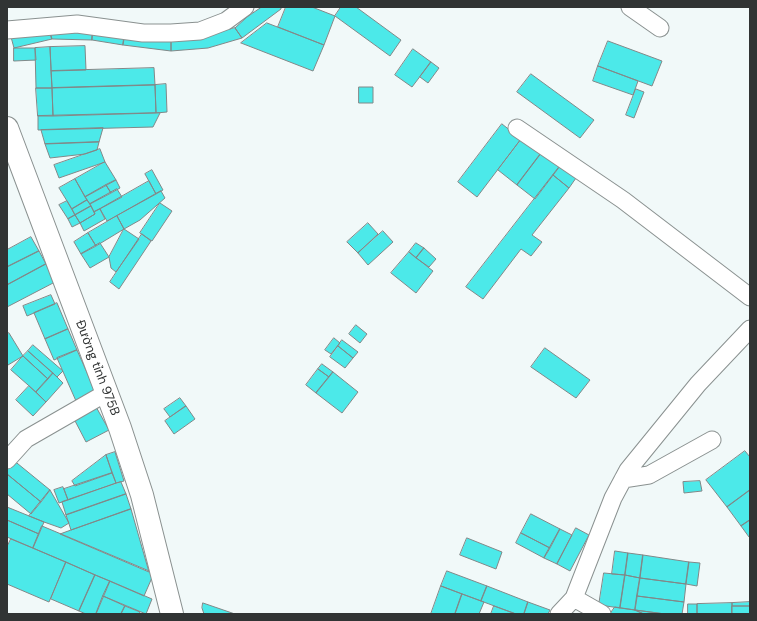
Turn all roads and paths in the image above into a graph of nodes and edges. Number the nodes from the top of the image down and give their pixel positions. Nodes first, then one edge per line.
1 (245, 7) edge
2 (630, 7) edge
3 (660, 28) dead end
4 (7, 30) edge
5 (7, 128) edge
6 (517, 128) dead end
7 (750, 297) edge
8 (750, 329) edge
9 (106, 393) junction
10 (712, 440) dead end
11 (7, 460) edge
12 (623, 479) junction
13 (574, 598) junction
14 (172, 614) edge
15 (559, 614) edge
16 (602, 614) edge

1 - 4 street
2 - 3 street
5 - 9 main road, Đường tỉnh 975B
6 - 7 street
8 - 12 street
9 - 11 street
9 - 14 main road, Đường tỉnh 975B
10 - 12 street
12 - 13 street
13 - 15 street
13 - 16 street

